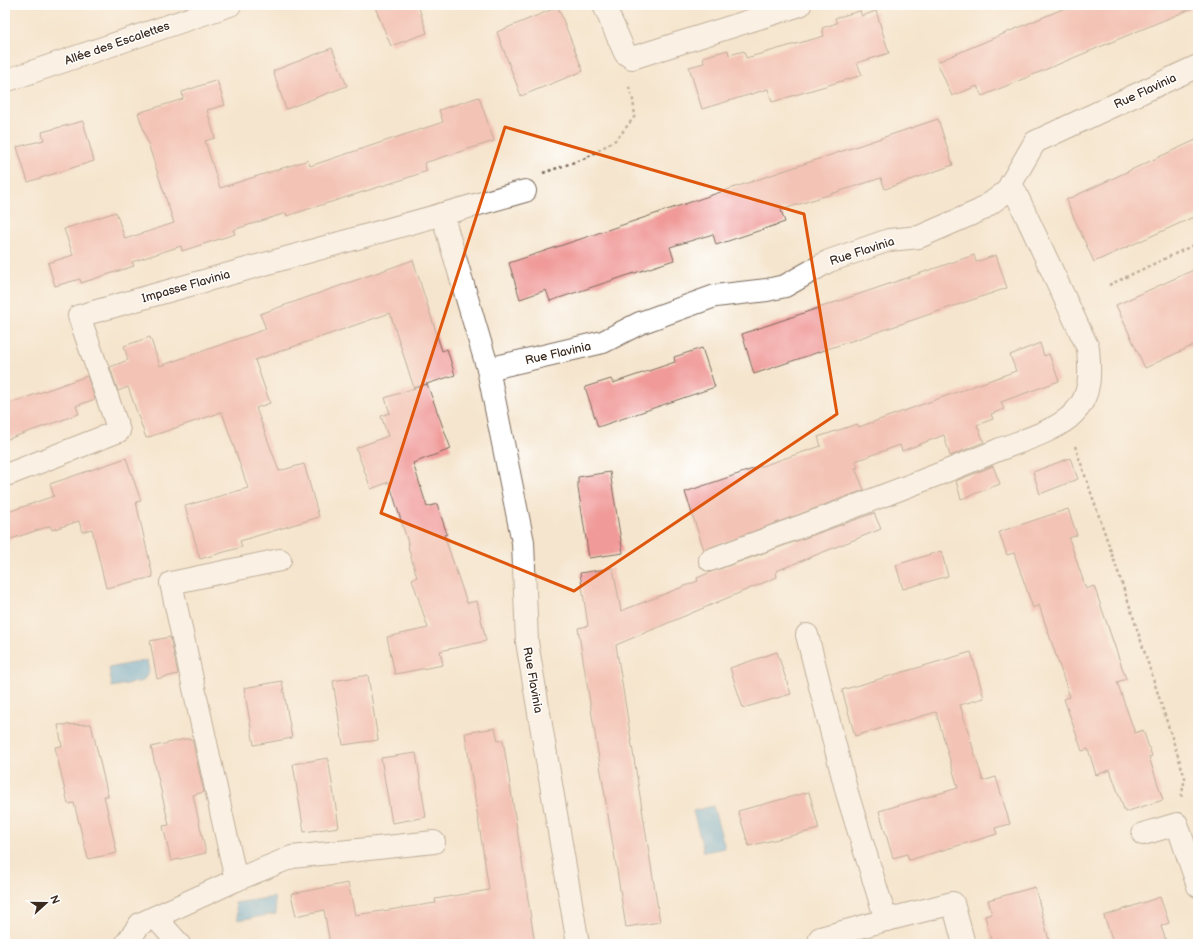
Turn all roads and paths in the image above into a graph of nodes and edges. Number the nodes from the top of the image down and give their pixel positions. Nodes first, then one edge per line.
1 (230, 5) edge
2 (604, 5) edge
3 (800, 5) edge
4 (625, 53) junction
5 (1198, 66) edge
6 (5, 81) edge
7 (1011, 183) junction
8 (525, 191) joint
9 (442, 214) junction
10 (1198, 243) edge
11 (1109, 285) dead end
12 (488, 369) junction
13 (1066, 419) junction
14 (9, 474) dead end
15 (280, 560) dead end
16 (710, 560) dead end
17 (807, 635) dead end
18 (1177, 824) junction
19 (1143, 834) dead end
20 (434, 842) dead end
21 (236, 880) junction
22 (1198, 886) edge
23 (155, 917) junction
24 (886, 920) junction
25 (126, 944) edge
26 (179, 944) edge
27 (578, 944) edge
28 (822, 944) edge
29 (964, 944) edge

1 - 6 street, Allée des Escalettes
2 - 4 street
3 - 4 street
4 - 8 path
5 - 7 street, Rue Flavinia
7 - 12 street, Rue Flavinia
7 - 13 street
8 - 9 street, Impasse Flavinia
9 - 12 street, Rue Flavinia
9 - 14 street, Impasse Flavinia
10 - 11 path
12 - 27 street, Rue Flavinia
13 - 16 street
13 - 18 path
15 - 21 street
17 - 24 street
18 - 19 street
18 - 22 street
20 - 21 street
21 - 23 street
23 - 25 street
23 - 26 street
24 - 28 street
24 - 29 street

